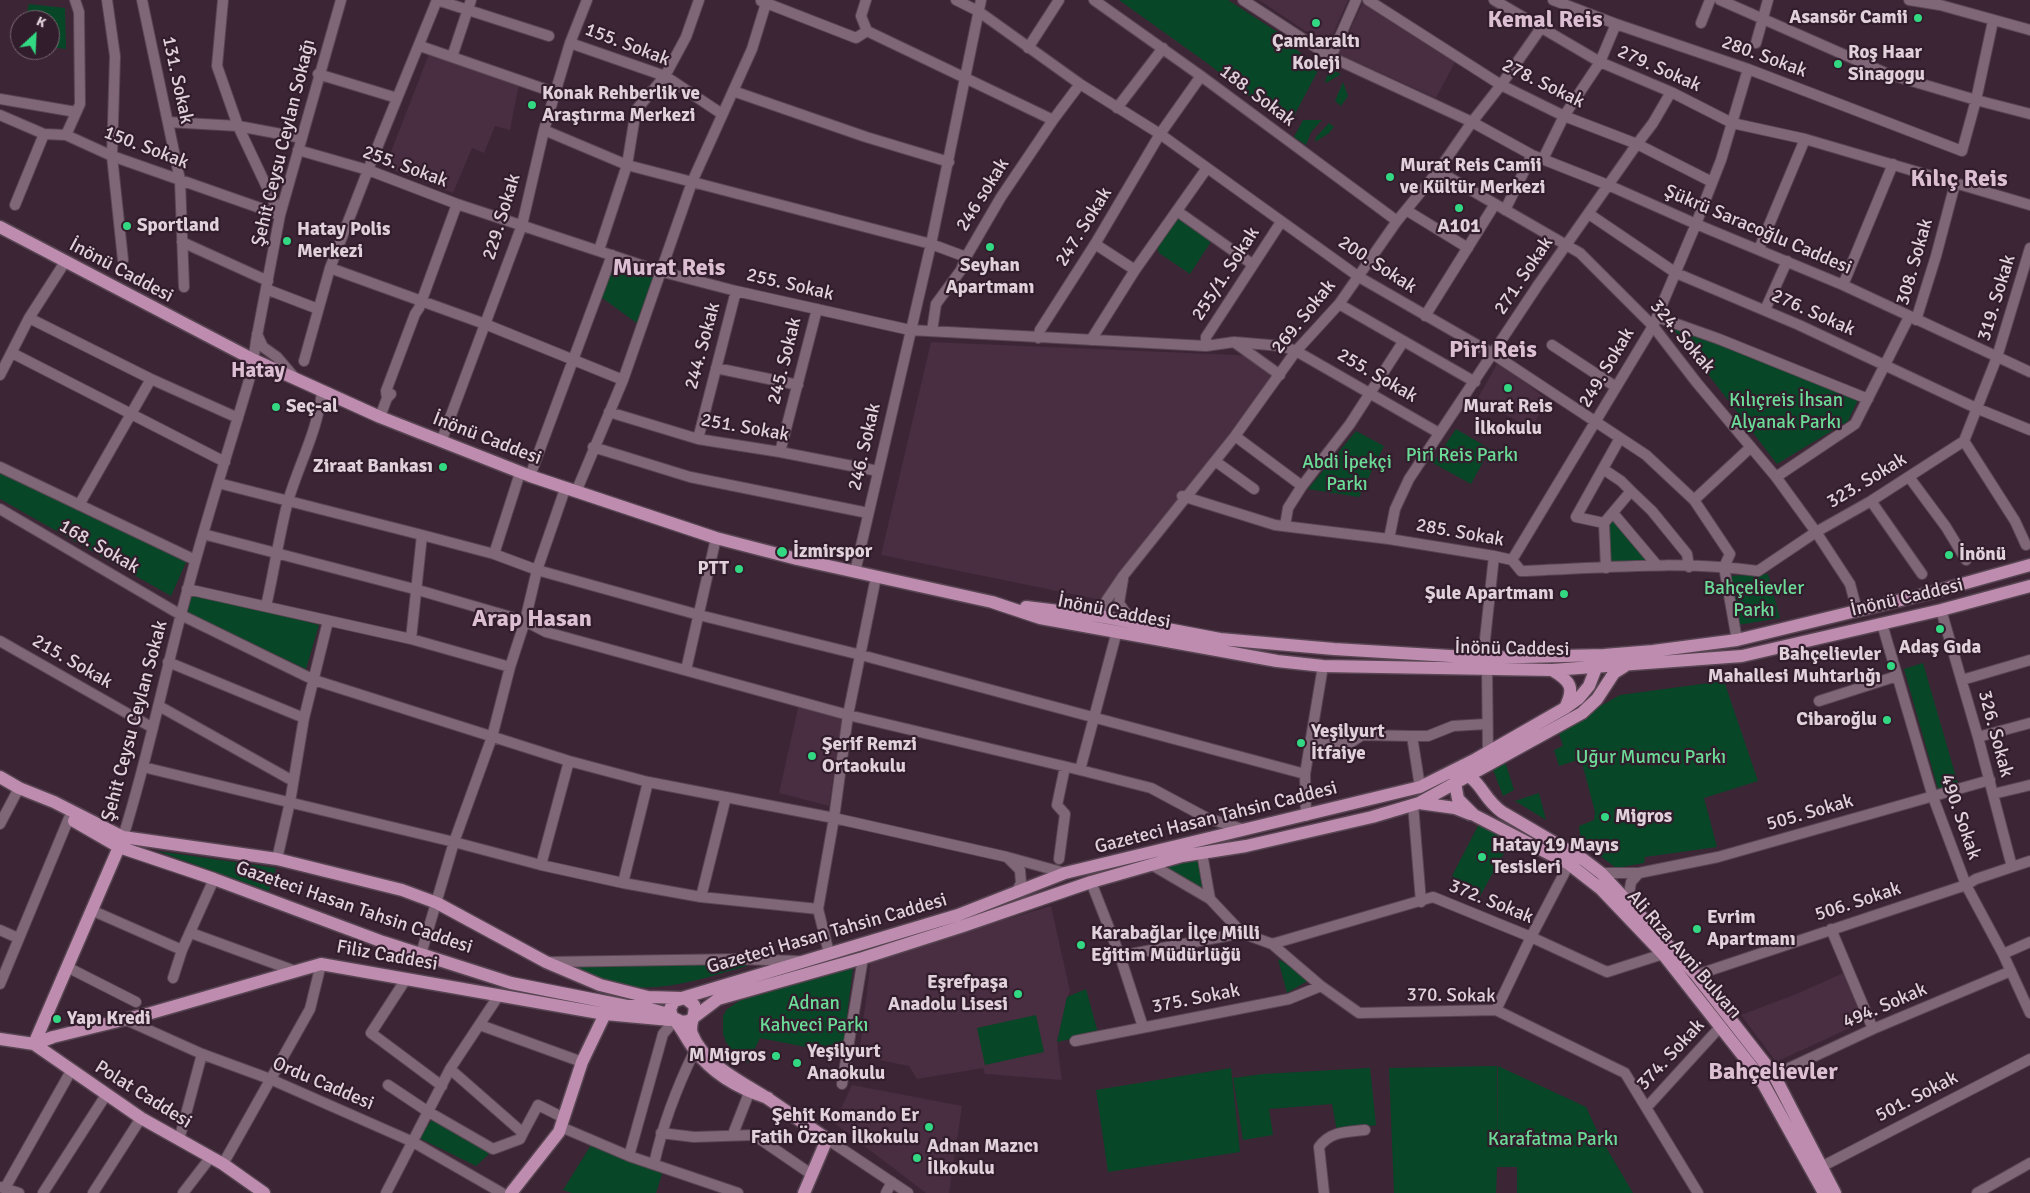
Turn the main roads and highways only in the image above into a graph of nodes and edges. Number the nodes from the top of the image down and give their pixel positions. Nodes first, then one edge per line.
1 (0, 227) edge
2 (2030, 565) edge
3 (2030, 586) edge
4 (1098, 622) junction
5 (1485, 663) junction
6 (1602, 663) junction
7 (1627, 665) junction
8 (1552, 670) junction
9 (1604, 686) junction
10 (1565, 708) junction
11 (1457, 770) junction
12 (0, 777) edge
13 (1474, 779) junction
14 (1455, 784) junction
15 (34, 795) junction
16 (1416, 804) junction
17 (1474, 815) junction
18 (121, 842) junction
19 (648, 997) junction
20 (682, 998) junction
21 (710, 1005) junction
22 (627, 1006) junction
23 (605, 1014) junction
24 (692, 1018) junction
25 (675, 1020) junction
26 (53, 1037) junction
27 (0, 1039) edge
28 (34, 1044) junction
29 (696, 1046) junction
30 (54, 1058) junction
31 (768, 1098) junction
32 (264, 1193) edge
33 (511, 1193) edge
34 (804, 1193) edge
35 (1824, 1193) edge
36 (1835, 1193) edge

1 - 4 main road, İnönü Caddesi
2 - 6 main road, İnönü Caddesi
3 - 7 main road, İnönü Caddesi
4 - 5 main road, İnönü Caddesi
4 - 5 main road, İnönü Caddesi
5 - 6 main road, İnönü Caddesi
5 - 8 main road, İnönü Caddesi
6 - 7 main road, İnönü Caddesi
6 - 8 main road, İnönü Caddesi
6 - 9 main road
6 - 10 main road, Gazeteci Hasan Tahsin Caddesi
7 - 9 main road
8 - 10 main road
9 - 13 main road
10 - 11 main road, Gazeteci Hasan Tahsin Caddesi
11 - 13 main road
11 - 14 main road
11 - 20 main road, Gazeteci Hasan Tahsin Caddesi
12 - 15 main road, Gazeteci Hasan Tahsin Caddesi
13 - 14 main road, Gazeteci Hasan Tahsin Caddesi
13 - 36 main road, Ali Rıza Avni Bulvarı
14 - 16 main road, Gazeteci Hasan Tahsin Caddesi
14 - 17 main road, Ali Rıza Avni Bulvarı
15 - 18 main road, Gazeteci Hasan Tahsin Caddesi
15 - 18 main road, Gazeteci Hasan Tahsin Caddesi
16 - 17 main road
16 - 21 main road, Gazeteci Hasan Tahsin Caddesi
17 - 35 main road, Ali Rıza Avni Bulvarı
18 - 19 main road, Gazeteci Hasan Tahsin Caddesi
18 - 22 main road, Gazeteci Hasan Tahsin Caddesi
18 - 28 main road
19 - 20 main road, Gazeteci Hasan Tahsin Caddesi
19 - 22 main road
20 - 24 main road
20 - 25 main road
21 - 24 main road, Gazeteci Hasan Tahsin Caddesi
21 - 29 main road
22 - 23 main road
22 - 25 main road, Gazeteci Hasan Tahsin Caddesi
23 - 25 main road, Filiz Caddesi
23 - 26 main road, Filiz Caddesi
23 - 33 main road
24 - 25 main road
24 - 29 main road
25 - 29 main road
26 - 28 main road, Filiz Caddesi
26 - 30 main road
27 - 28 main road, Polat Caddesi
28 - 30 main road, Polat Caddesi
29 - 31 main road
29 - 31 main road
30 - 32 main road, Polat Caddesi
31 - 34 main road

